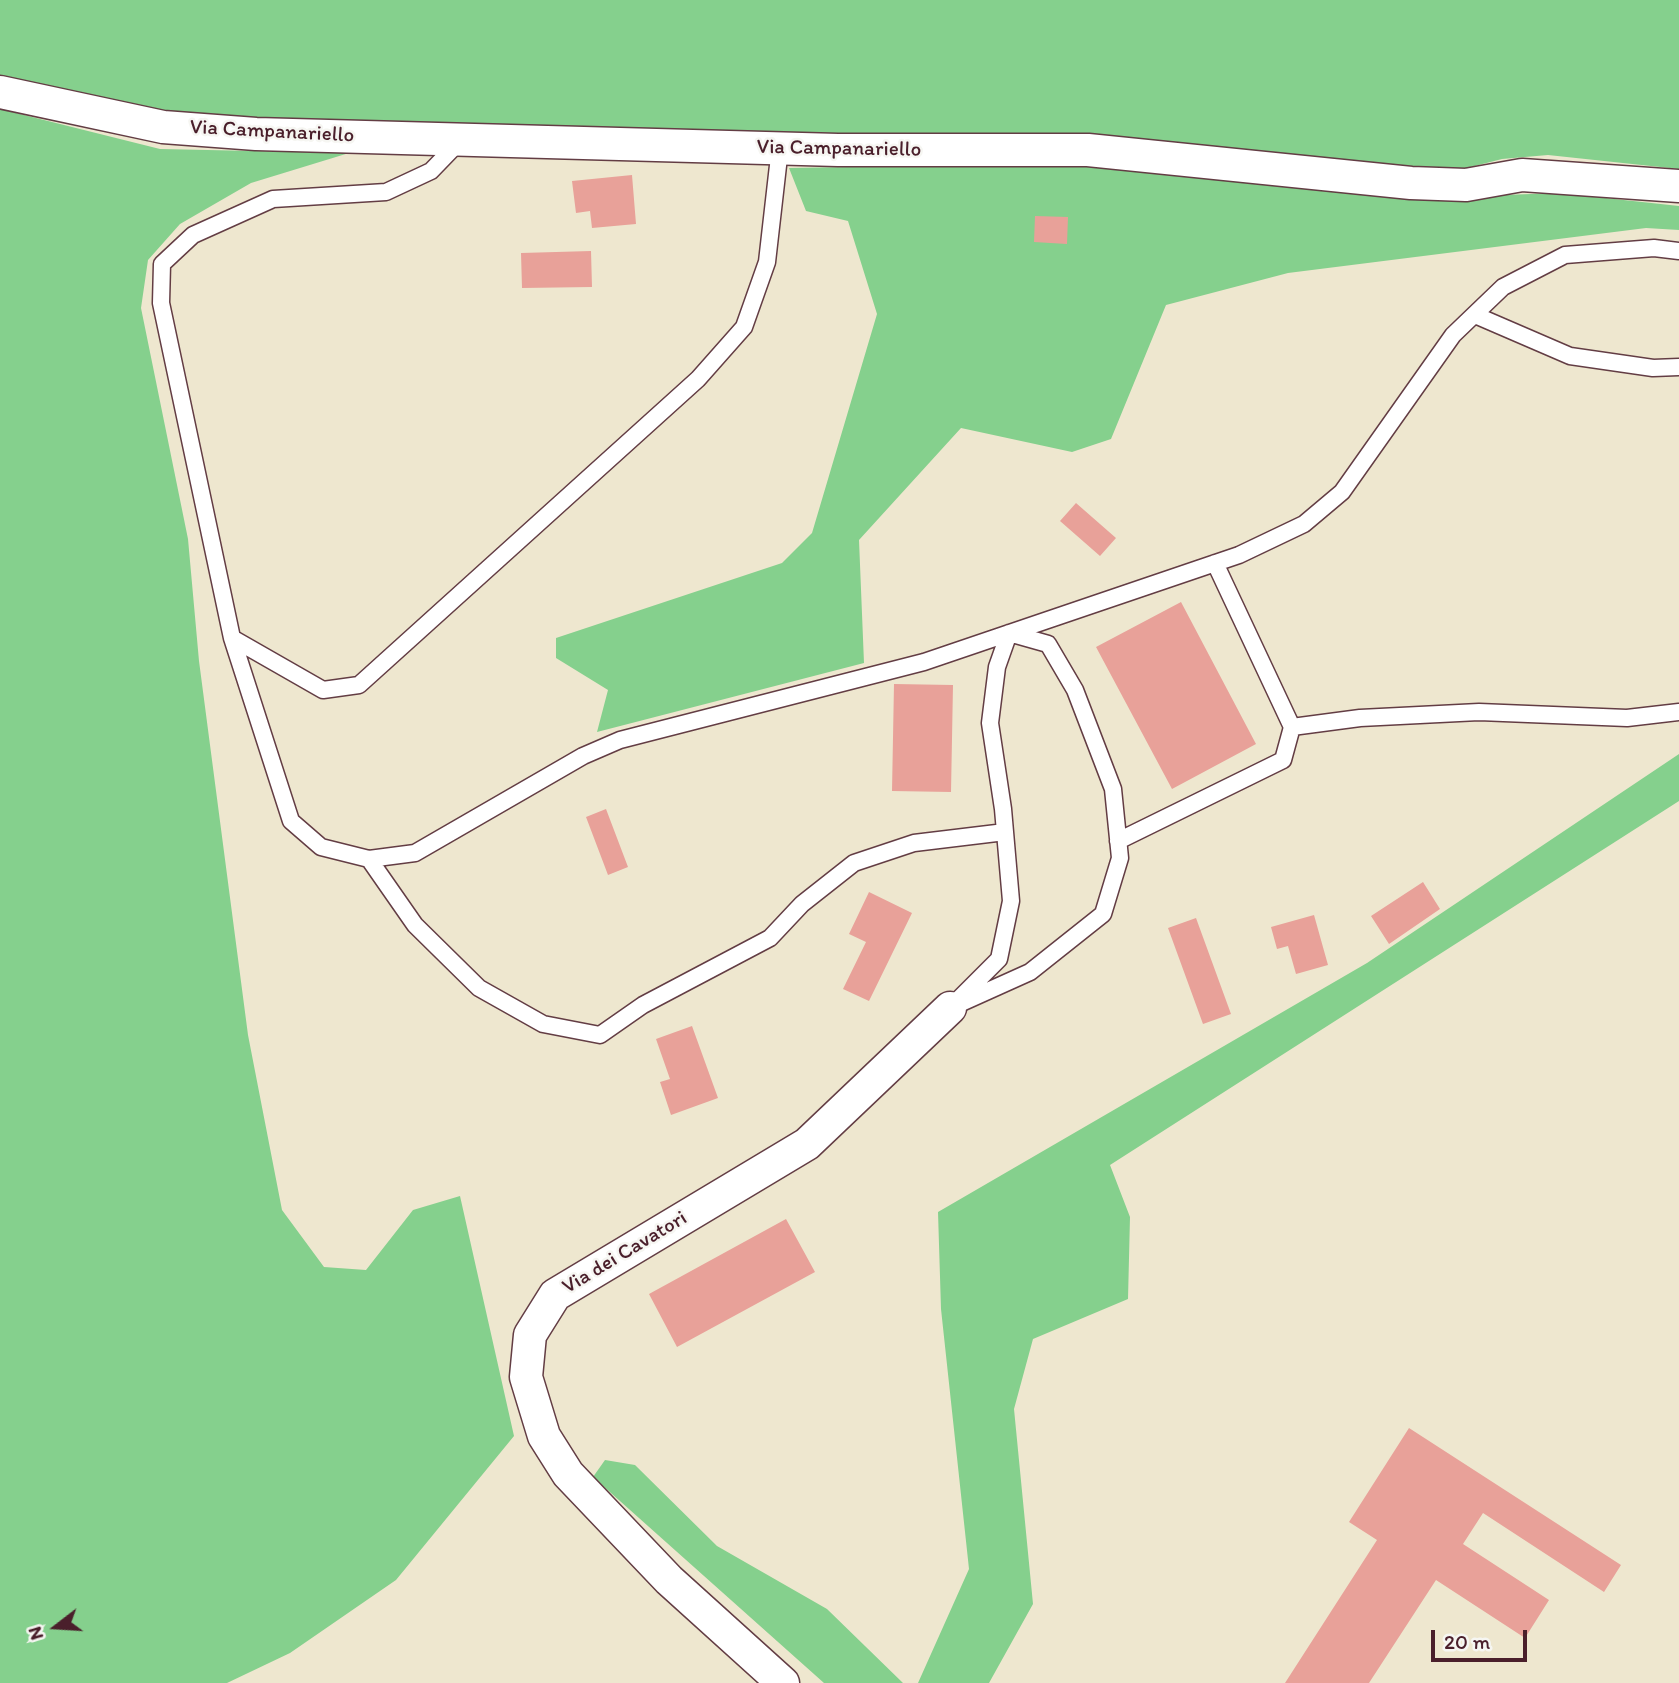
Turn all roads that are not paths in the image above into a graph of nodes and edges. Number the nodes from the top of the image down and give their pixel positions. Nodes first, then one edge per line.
1 (0, 92) edge
2 (462, 139) junction
3 (780, 148) junction
4 (1679, 186) edge
5 (1679, 251) edge
6 (1475, 315) junction
7 (1679, 367) edge
8 (1215, 563) junction
9 (1009, 633) junction
10 (232, 638) junction
11 (1679, 712) edge
12 (1292, 727) junction
13 (1005, 832) junction
14 (1118, 841) junction
15 (369, 859) junction
16 (950, 1008) junction
17 (783, 1683) edge

1 - 2 street, Via Campanariello
2 - 3 street, Via Campanariello
2 - 10 lane
3 - 4 street, Via Campanariello
3 - 10 lane
5 - 6 lane
6 - 7 lane
6 - 8 lane
8 - 9 lane
8 - 12 lane
9 - 13 lane
9 - 14 lane
9 - 15 lane
10 - 15 lane
11 - 12 lane
12 - 14 lane
13 - 15 lane
13 - 16 lane
14 - 16 lane
16 - 17 street, Via dei Cavatori

